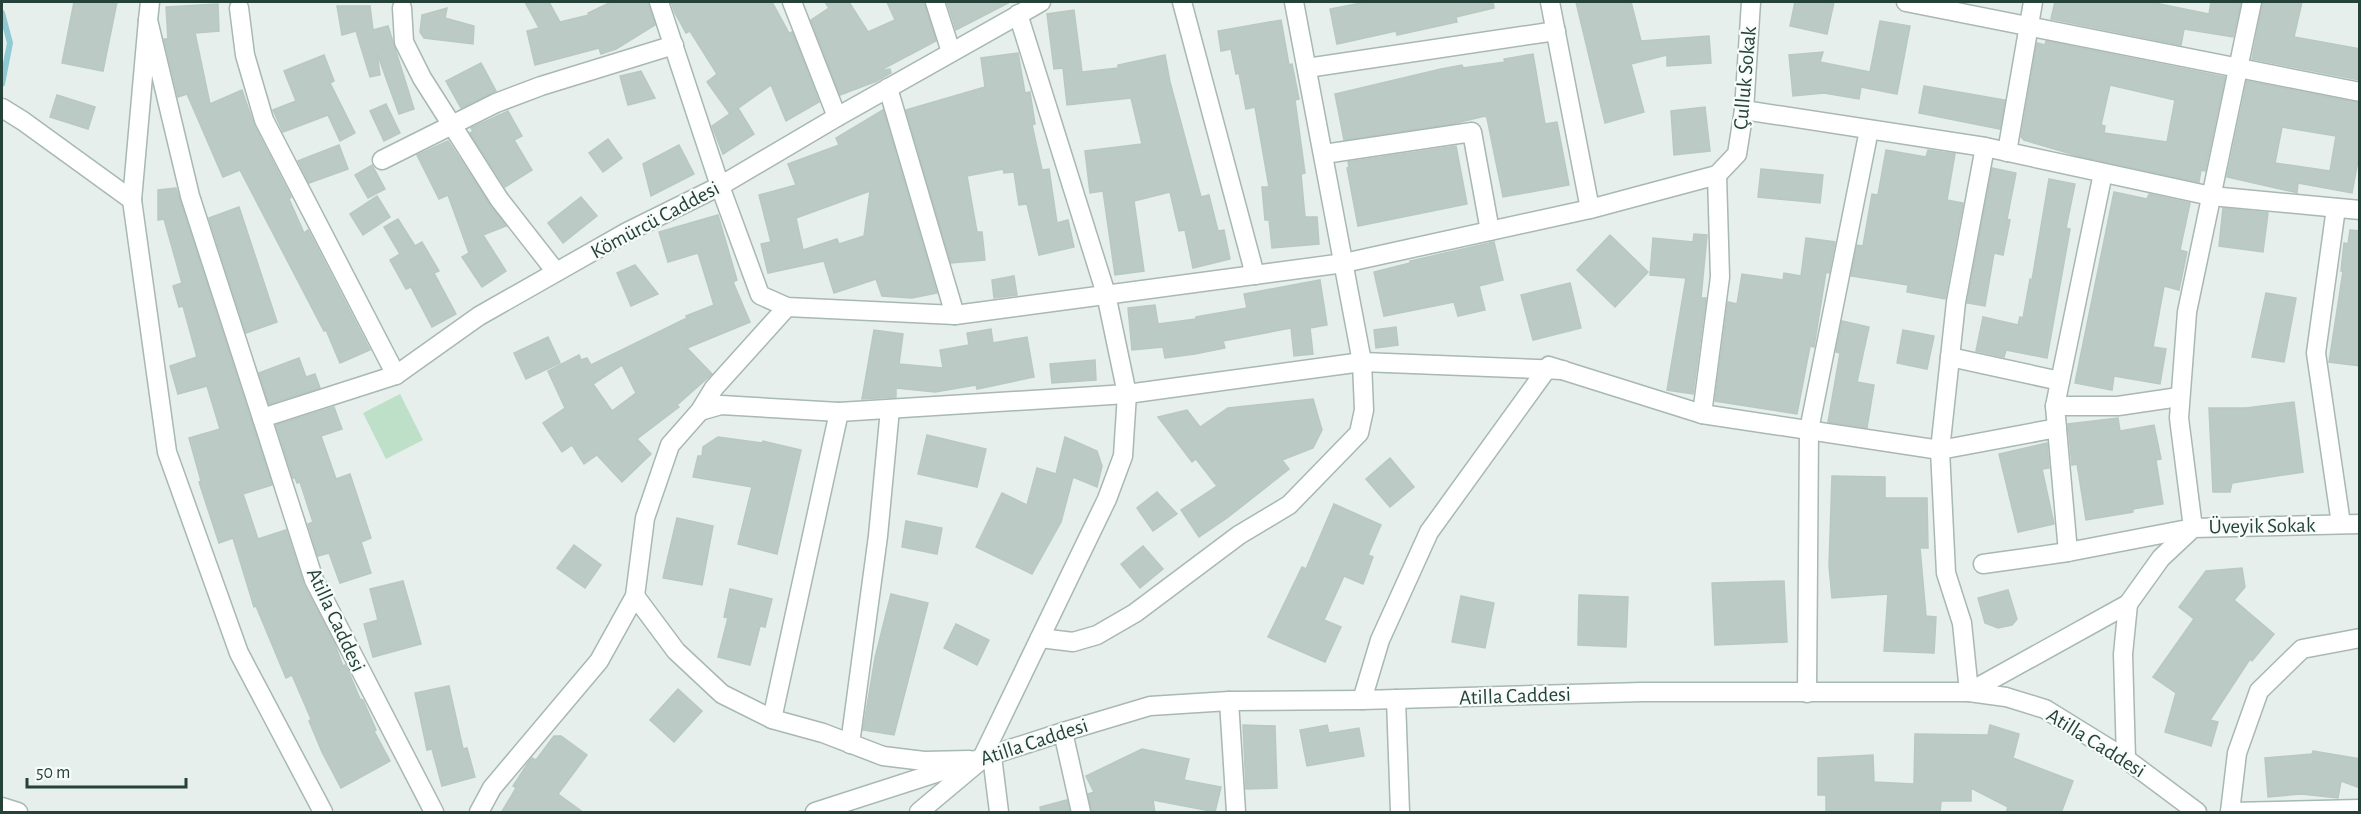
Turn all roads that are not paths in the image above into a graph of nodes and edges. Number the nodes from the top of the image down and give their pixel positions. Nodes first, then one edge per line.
1 (150, 2) edge
2 (659, 2) edge
3 (792, 2) edge
4 (935, 2) edge
5 (1041, 2) edge
6 (1182, 2) edge
7 (1294, 2) edge
8 (1550, 2) edge
9 (1751, 2) edge
10 (1906, 2) edge
11 (2033, 2) edge
12 (2252, 2) edge
13 (239, 8) dead end
14 (402, 8) dead end
15 (1018, 14) junction
16 (148, 20) junction
17 (2028, 25) junction
18 (1556, 31) junction
19 (674, 45) junction
20 (951, 52) junction
21 (1307, 68) junction
22 (2240, 69) junction
23 (888, 88) junction
24 (2360, 92) edge
25 (2, 108) edge
26 (1744, 110) junction
27 (837, 117) junction
28 (453, 126) junction
29 (1869, 130) junction
30 (1984, 147) junction
31 (2007, 152) junction
32 (1324, 154) junction
33 (382, 160) dead end
34 (2103, 173) junction
35 (1717, 175) junction
36 (720, 186) junction
37 (2211, 196) junction
38 (132, 200) junction
39 (2336, 208) junction
40 (1590, 209) junction
41 (2360, 210) edge
42 (1490, 231) junction
43 (1344, 263) junction
44 (556, 272) junction
45 (1255, 275) junction
46 (1106, 294) junction
47 (787, 307) junction
48 (955, 315) junction
49 (1950, 357) junction
50 (1362, 362) junction
51 (1555, 370) junction
52 (396, 375) junction
53 (2060, 381) junction
54 (1127, 394) junction
55 (2179, 397) junction
56 (2055, 405) junction
57 (890, 409) junction
58 (700, 411) junction
59 (839, 412) junction
60 (1702, 414) junction
61 (262, 418) junction
62 (2057, 428) junction
63 (1809, 430) junction
64 (1940, 450) junction
65 (2350, 524) edge
66 (2193, 528) junction
67 (2068, 552) junction
68 (1983, 564) dead end
69 (635, 596) junction
70 (2128, 604) junction
71 (1040, 638) junction
72 (2360, 638) edge
73 (1969, 692) junction
74 (1807, 693) junction
75 (1396, 699) junction
76 (1362, 700) junction
77 (1229, 701) junction
78 (772, 719) junction
79 (1063, 732) junction
80 (850, 744) junction
81 (987, 758) junction
82 (2126, 759) junction
83 (2, 807) edge
84 (2360, 809) edge
85 (2230, 812) edge
86 (18, 813) edge
87 (323, 813) edge
88 (434, 813) edge
89 (479, 813) edge
90 (815, 813) edge
91 (919, 813) edge
92 (999, 813) edge
93 (1081, 813) edge
94 (1236, 813) edge
95 (1400, 813) edge
96 (2197, 813) edge

1 - 16 street
2 - 19 street
3 - 27 street
4 - 20 street
5 - 15 street, Kömürcü Caddesi
6 - 45 street
7 - 21 street
8 - 18 street
9 - 26 street, Çulluk Sokak
10 - 17 street
11 - 17 street
12 - 22 street
13 - 52 street
14 - 28 street
15 - 20 street, Kömürcü Caddesi
15 - 46 street
16 - 38 street
16 - 61 street, Atilla Caddesi
17 - 22 street
17 - 31 street
18 - 21 street
18 - 40 street
19 - 28 street
19 - 36 street
20 - 23 street, Kömürcü Caddesi
21 - 32 street
22 - 24 street
22 - 37 street
23 - 27 street, Kömürcü Caddesi
23 - 48 street
25 - 38 street
26 - 29 street
26 - 35 street, Çulluk Sokak
27 - 36 street, Kömürcü Caddesi
28 - 33 street
28 - 44 street
29 - 30 street
29 - 63 street
30 - 31 street
30 - 49 street
31 - 34 street
32 - 42 street
32 - 43 street
34 - 37 street
34 - 53 street
35 - 40 street
35 - 60 street
36 - 44 street, Kömürcü Caddesi
36 - 47 street
37 - 39 street
37 - 55 street
38 - 87 street
39 - 41 street
39 - 65 street
40 - 42 street
42 - 43 street
43 - 45 street
43 - 50 street
44 - 52 street, Kömürcü Caddesi
45 - 46 street
46 - 48 street
46 - 54 street
47 - 48 street
47 - 58 street
49 - 53 street
49 - 64 street
50 - 51 street
50 - 54 street
50 - 71 street
51 - 60 street
51 - 76 street
52 - 61 street, Kömürcü Caddesi
53 - 56 street
54 - 57 street
54 - 71 street
55 - 56 street
55 - 66 street
56 - 62 street
57 - 59 street
57 - 80 street
58 - 59 street
58 - 69 street
59 - 78 street
60 - 63 street
61 - 88 street, Atilla Caddesi
62 - 64 street
62 - 67 street
63 - 64 street
63 - 74 street
64 - 73 street
65 - 66 street, Üveyik Sokak
66 - 67 street
66 - 70 street, Üveyik Sokak
67 - 68 street
69 - 78 street
69 - 89 street
70 - 73 street, Üveyik Sokak
70 - 82 street
71 - 81 street
72 - 85 street
73 - 74 street, Atilla Caddesi
73 - 82 street, Atilla Caddesi
74 - 75 street, Atilla Caddesi
75 - 76 street, Atilla Caddesi
75 - 95 street
76 - 77 street, Atilla Caddesi
77 - 79 street, Atilla Caddesi
77 - 94 street
78 - 80 street
79 - 81 street, Atilla Caddesi
79 - 93 street
80 - 81 street
81 - 90 street, Atilla Caddesi
81 - 91 street
81 - 92 street
82 - 96 street, Atilla Caddesi
83 - 86 street
84 - 85 street

